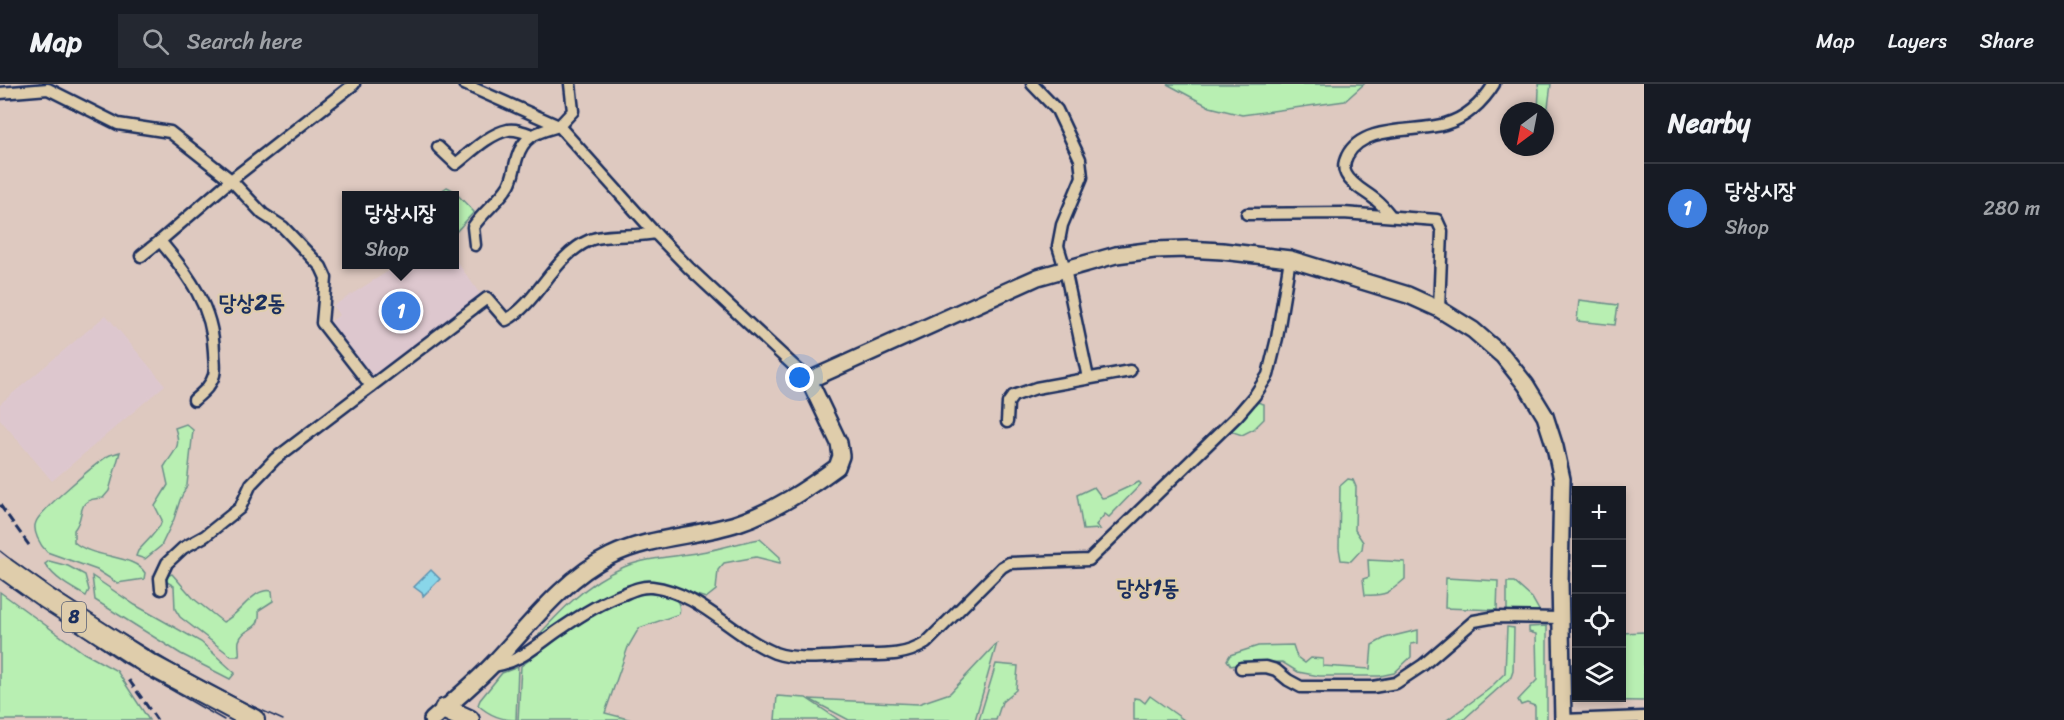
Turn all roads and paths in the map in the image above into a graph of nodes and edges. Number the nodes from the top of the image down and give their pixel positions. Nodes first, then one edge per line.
1 (354, 84) edge
2 (464, 84) edge
3 (570, 84) edge
4 (1032, 84) edge
5 (1494, 84) edge
6 (0, 93) edge
7 (559, 126) junction
8 (532, 135) junction
9 (438, 147) dead end
10 (231, 180) junction
11 (1247, 214) dead end
12 (1390, 215) junction
13 (655, 233) junction
14 (160, 242) junction
15 (475, 245) dead end
16 (141, 256) dead end
17 (1290, 259) junction
18 (1065, 269) junction
19 (1439, 309) junction
20 (1130, 371) dead end
21 (1088, 378) junction
22 (809, 380) junction
23 (371, 386) junction
24 (194, 400) dead end
25 (1007, 422) dead end
26 (2, 566) edge
27 (161, 589) dead end
28 (1560, 618) junction
29 (491, 666) junction
30 (1241, 668) dead end
31 (439, 714) edge
32 (1644, 717) edge
33 (254, 720) edge
34 (469, 720) edge
35 (1563, 720) edge

1 - 10 street
2 - 7 street
3 - 7 street
4 - 18 street
5 - 12 street
6 - 10 street
7 - 8 street
7 - 13 street
8 - 9 street
8 - 15 street
10 - 14 street
10 - 23 street
11 - 12 street
12 - 19 street
13 - 22 street
13 - 23 street
14 - 16 street
14 - 24 street
17 - 18 street
17 - 19 street
17 - 29 street
18 - 21 street
18 - 22 street
19 - 28 street
20 - 21 street
21 - 25 street
22 - 29 street
23 - 27 street
26 - 33 highway, 8, bridge
28 - 30 street
28 - 35 street
29 - 31 street
31 - 34 highway
32 - 35 street

